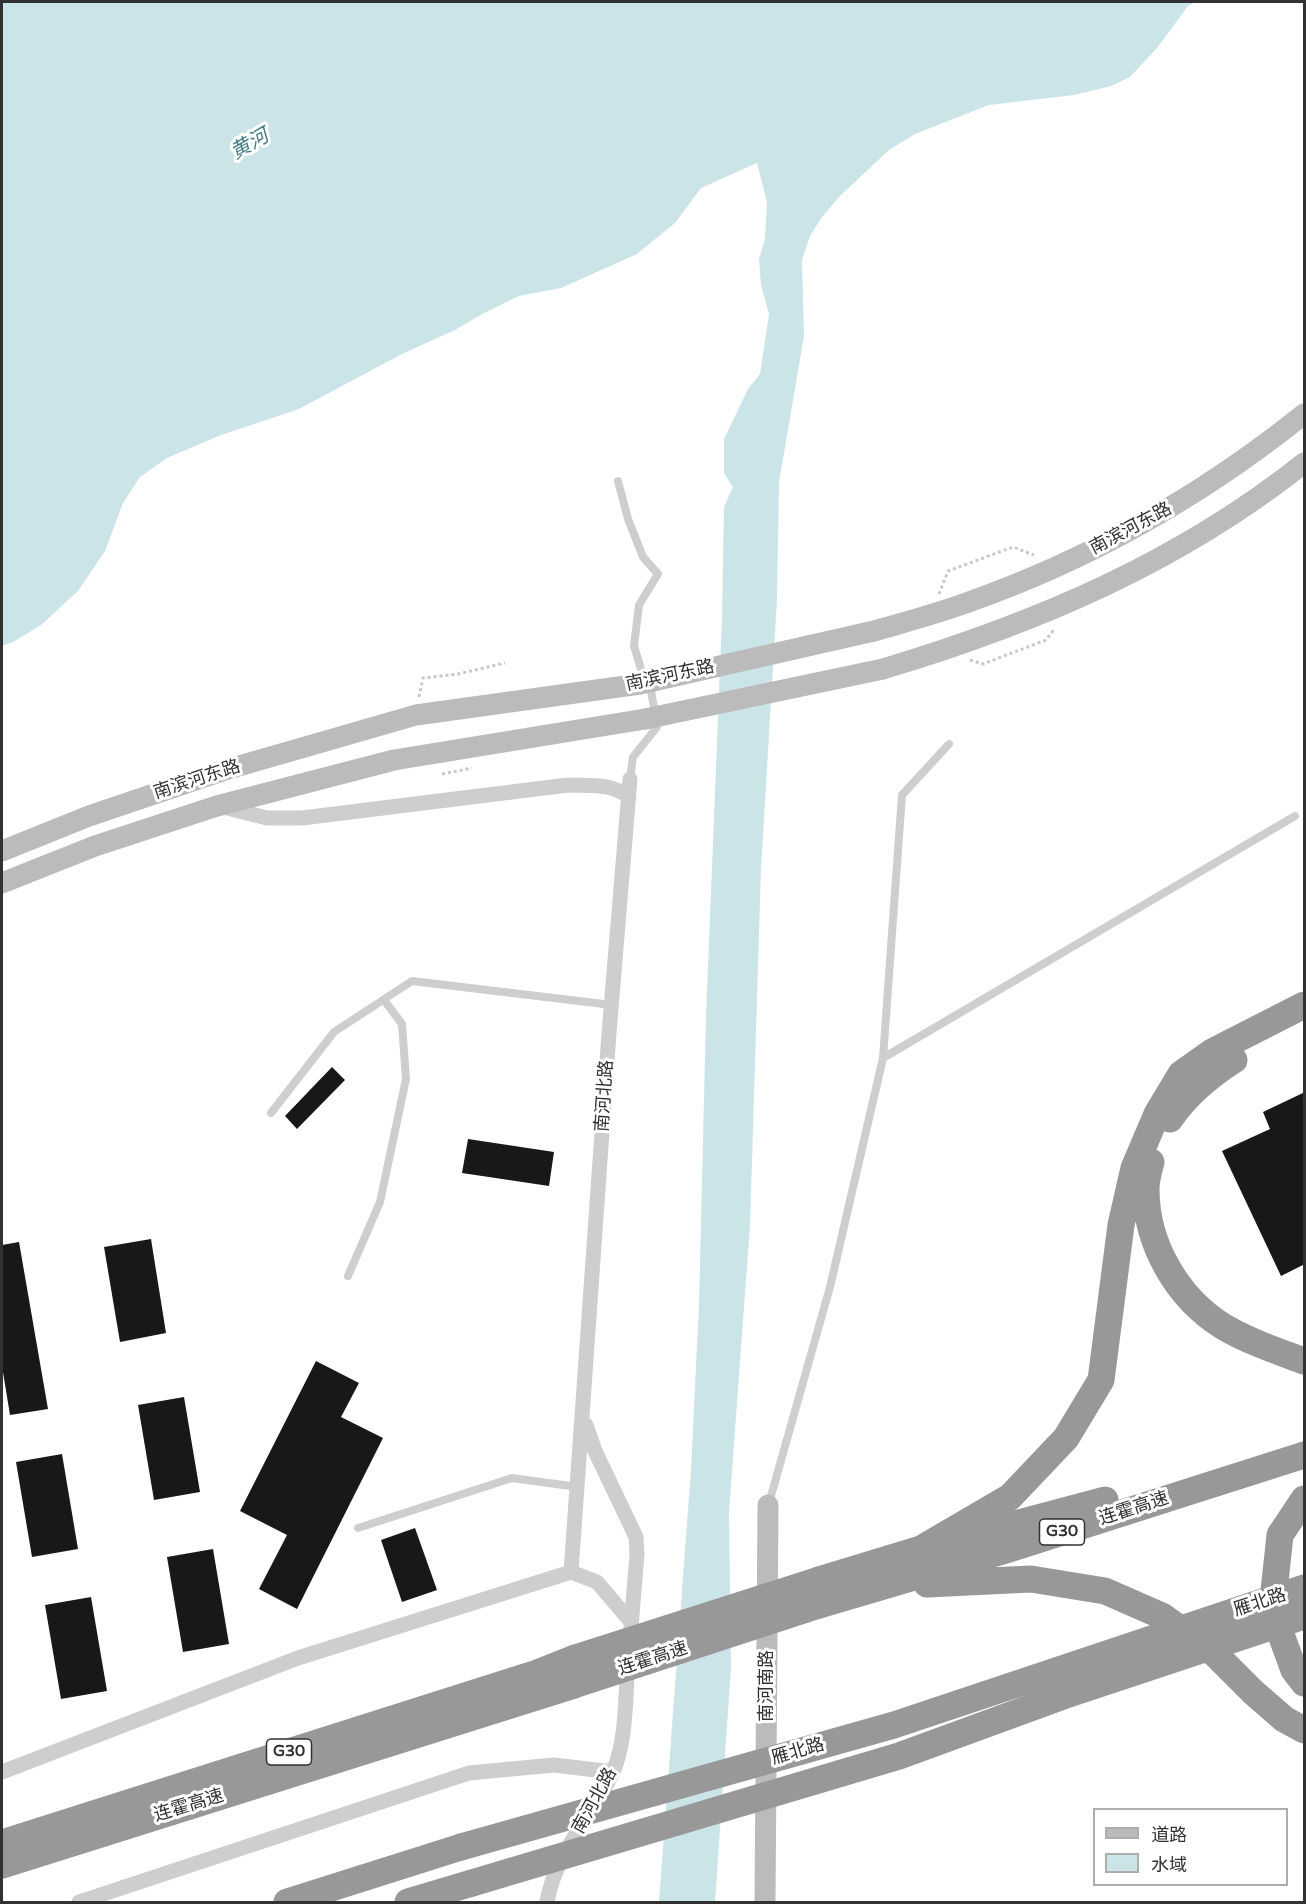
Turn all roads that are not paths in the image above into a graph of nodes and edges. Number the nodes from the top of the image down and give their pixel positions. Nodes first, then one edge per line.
1 (1305, 414) edge
2 (1305, 463) edge
3 (618, 481) dead end
4 (949, 744) dead end
5 (630, 779) joint
6 (629, 797) junction
7 (217, 806) junction
8 (1294, 816) dead end
9 (2, 851) edge
10 (2, 883) edge
11 (384, 1000) junction
12 (612, 1005) junction
13 (1305, 1005) edge
14 (1305, 1024) edge
15 (883, 1059) junction
16 (271, 1113) dead end
17 (348, 1276) dead end
18 (1305, 1361) edge
19 (583, 1414) junction
20 (1305, 1442) edge
21 (1305, 1455) edge
22 (578, 1487) junction
23 (1305, 1499) edge
24 (768, 1505) joint
25 (358, 1528) dead end
26 (921, 1549) junction
27 (571, 1572) junction
28 (884, 1586) junction
29 (1305, 1588) edge
30 (819, 1592) junction
31 (1305, 1616) edge
32 (631, 1622) junction
33 (1305, 1683) edge
34 (1305, 1730) edge
35 (2, 1772) edge
36 (613, 1772) junction
37 (2, 1844) edge
38 (2, 1865) edge
39 (79, 1902) edge
40 (287, 1902) edge
41 (408, 1902) edge
42 (547, 1902) edge
43 (765, 1902) edge

1 - 9 main road, 南滨河东路, bridge
2 - 7 main road, 南滨河东路, bridge
3 - 5 lane
4 - 15 lane
5 - 6 street, 南河北路
6 - 7 street
6 - 12 street, 南河北路
7 - 10 main road, 南滨河东路
8 - 15 lane
11 - 12 lane
11 - 16 lane
11 - 17 lane
12 - 19 street, 南河北路
13 - 26 highway
14 - 18 highway
15 - 24 lane
19 - 22 street, 南河北路
19 - 32 street, 南河北路
20 - 26 highway, 连霍高速 / G30
21 - 28 highway, 连霍高速 / G30
22 - 25 lane
22 - 27 street, 南河北路
23 - 33 highway
24 - 43 main road, 南河南路
26 - 30 highway, 连霍高速 / G30
27 - 32 street
27 - 35 street
28 - 30 highway, 连霍高速 / G30
28 - 34 highway
29 - 40 highway, 雁北路, bridge
30 - 37 highway, 连霍高速 / G30, bridge
30 - 38 highway, 连霍高速 / G30, bridge
31 - 41 highway, 雁北路, bridge
32 - 36 street, 南河北路
36 - 39 street
36 - 42 street, 南河北路

